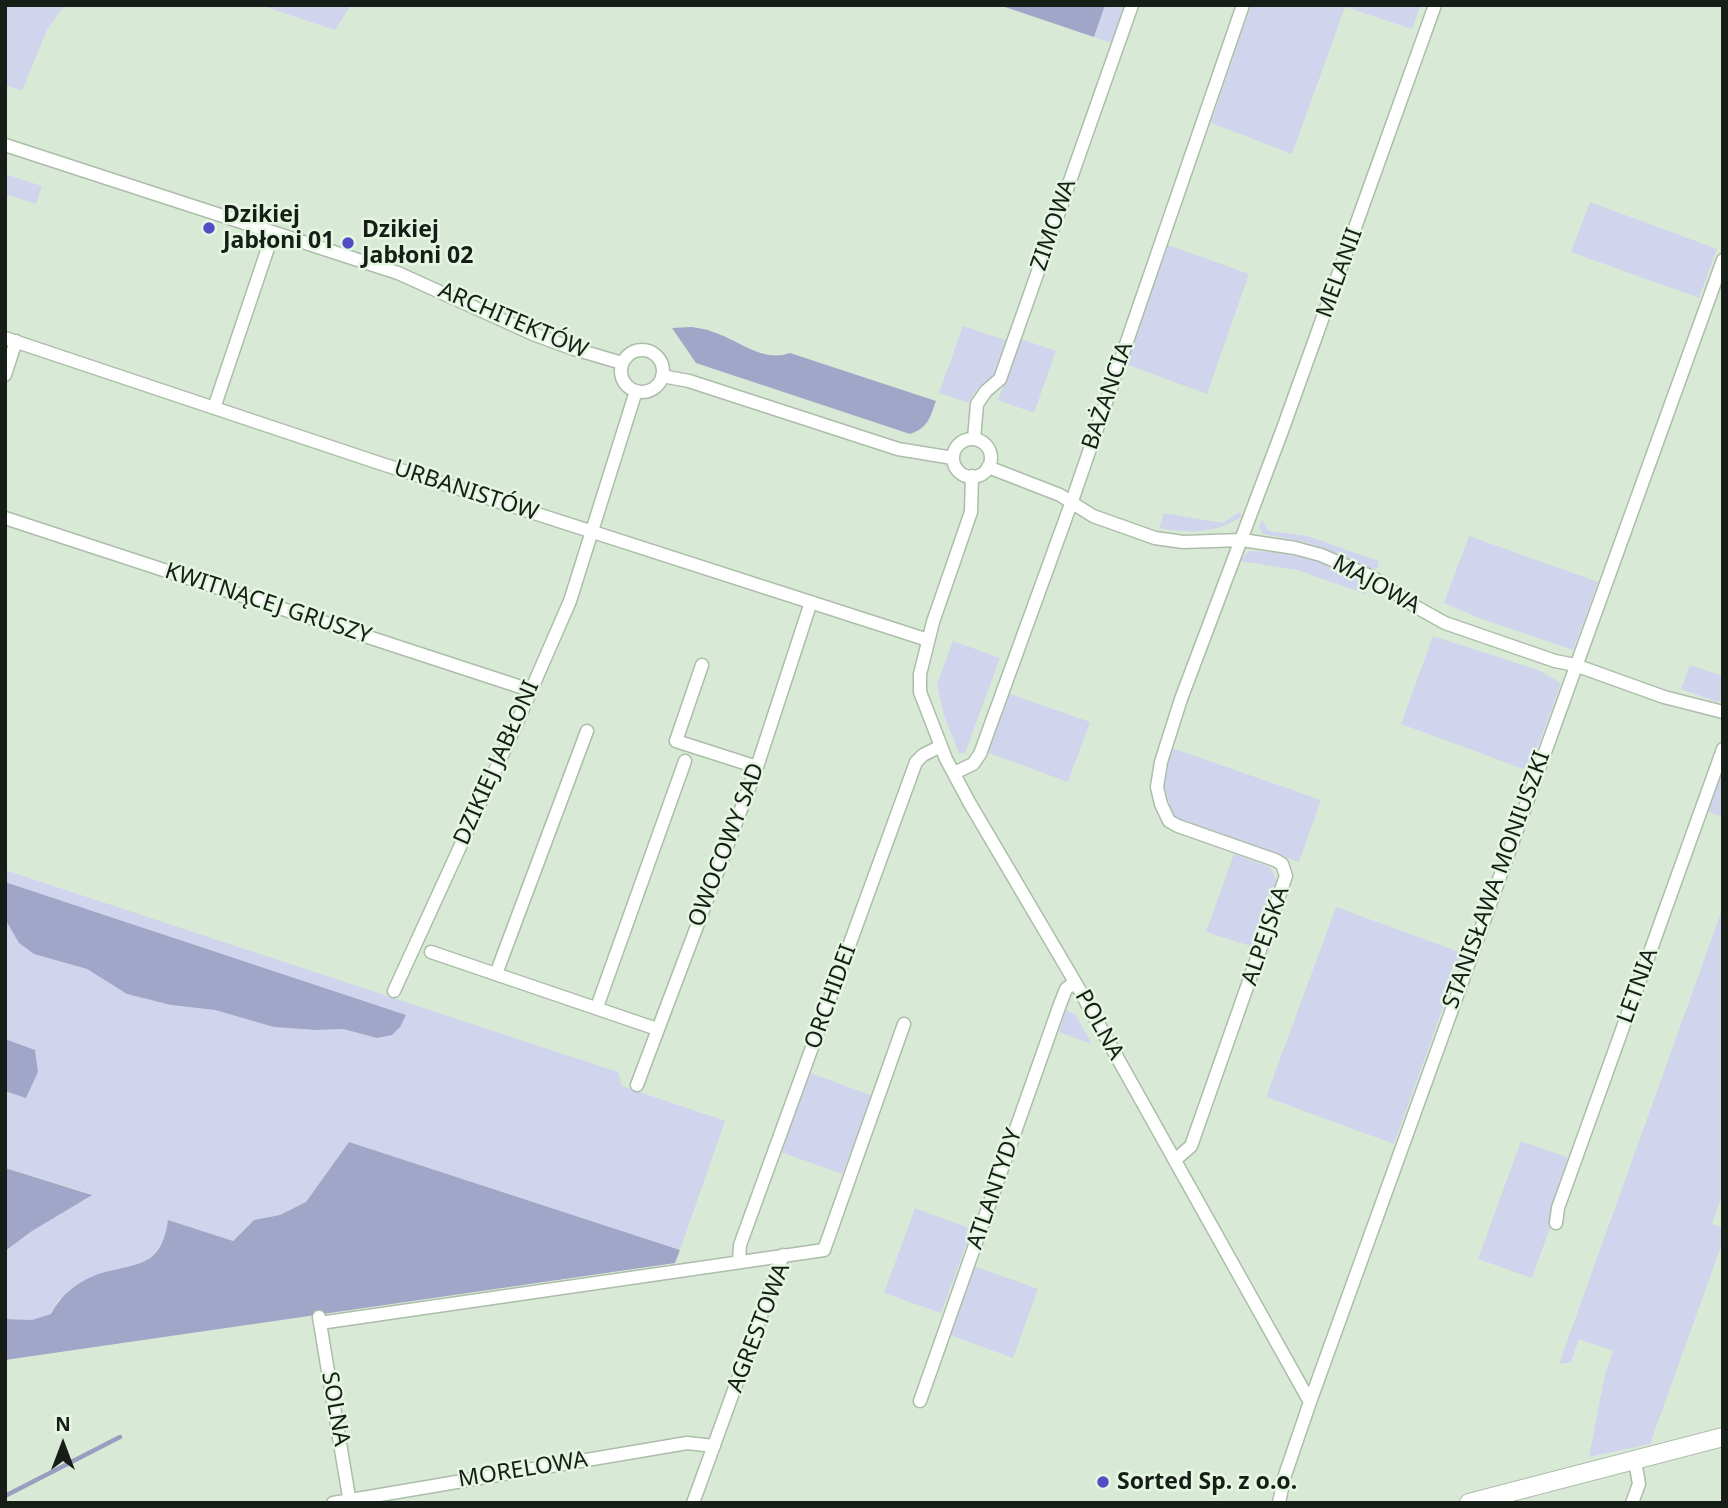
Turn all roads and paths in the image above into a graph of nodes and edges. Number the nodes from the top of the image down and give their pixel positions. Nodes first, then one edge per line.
1 (1132, 5) edge
2 (1243, 5) edge
3 (1435, 5) edge
4 (5, 145) edge
5 (273, 233) junction
6 (1723, 260) edge
7 (11, 340) edge
8 (622, 363) junction
9 (5, 375) edge
10 (662, 376) junction
11 (636, 391) junction
12 (214, 408) junction
13 (974, 439) junction
14 (953, 458) junction
15 (988, 467) junction
16 (972, 476) junction
17 (1072, 501) junction
18 (5, 519) edge
19 (593, 532) junction
20 (1242, 540) junction
21 (811, 603) junction
22 (928, 640) junction
23 (702, 665) dead end
24 (1575, 665) junction
25 (530, 690) junction
26 (1723, 712) edge
27 (587, 731) dead end
28 (942, 746) junction
29 (1723, 749) edge
30 (685, 761) dead end
31 (757, 767) junction
32 (954, 773) junction
33 (431, 952) dead end
34 (496, 974) junction
35 (1075, 982) junction
36 (394, 991) dead end
37 (597, 1007) junction
38 (904, 1024) dead end
39 (657, 1029) junction
40 (637, 1085) dead end
41 (1175, 1160) junction
42 (1556, 1223) dead end
43 (783, 1255) junction
44 (739, 1261) junction
45 (920, 1401) dead end
46 (1310, 1402) junction
47 (1723, 1437) edge
48 (714, 1446) junction
49 (1635, 1461) junction
50 (350, 1501) edge
51 (333, 1503) edge
52 (693, 1503) edge
53 (1279, 1503) edge
54 (1469, 1503) edge
55 (1632, 1503) edge

1 - 13 street, ZIMOWA
2 - 17 street, BAŻANCIA
3 - 20 street, MELANII
4 - 5 street, ARCHITEKTÓW
5 - 8 street, ARCHITEKTÓW
5 - 12 street
6 - 24 street, STANISŁAWA MONIUSZKI
7 - 9 street
7 - 12 street, URBANISTÓW
8 - 10 street
8 - 11 street
10 - 11 street
10 - 14 street
11 - 19 street, DZIKIEJ JABŁONI
12 - 19 street, URBANISTÓW
13 - 14 street
13 - 15 street
14 - 16 street
15 - 16 street
15 - 17 street, MAJOWA
16 - 22 street
17 - 20 street, MAJOWA
17 - 32 street, BAŻANCIA
18 - 25 street, KWITNĄCEJ GRUSZY
19 - 21 street, URBANISTÓW
19 - 25 street, DZIKIEJ JABŁONI
20 - 24 street, MAJOWA
20 - 41 street, ALPEJSKA
21 - 22 street, URBANISTÓW
21 - 31 street, OWOCOWY SAD
22 - 28 street, POLNA
23 - 31 street
24 - 26 street, MAJOWA
24 - 46 street, STANISŁAWA MONIUSZKI
25 - 36 street, DZIKIEJ JABŁONI
27 - 34 street
28 - 32 street, POLNA
28 - 44 street, ORCHIDEI
29 - 42 street, LETNIA
30 - 37 street
31 - 39 street, OWOCOWY SAD
32 - 35 street, POLNA
33 - 34 street
34 - 37 street
35 - 41 street, POLNA
35 - 45 street, ATLANTYDY
37 - 39 street
38 - 43 street, AGRESTOWA
39 - 40 street, OWOCOWY SAD
41 - 46 street, POLNA
43 - 44 street
43 - 48 street, AGRESTOWA
44 - 50 street, SOLNA
46 - 53 street, STANISŁAWA MONIUSZKI
47 - 49 main road
48 - 50 street, MORELOWA
48 - 52 street, AGRESTOWA
49 - 54 main road
49 - 55 street
50 - 51 street, MORELOWA

